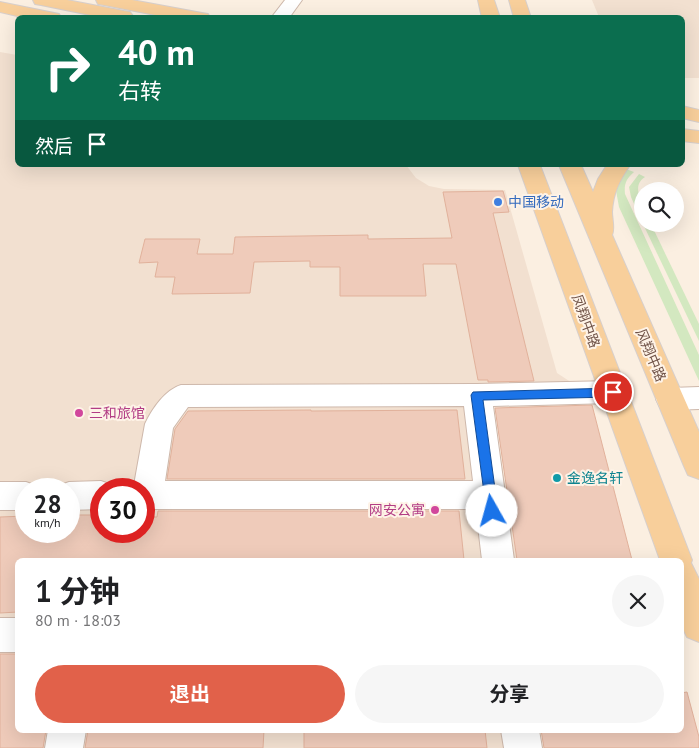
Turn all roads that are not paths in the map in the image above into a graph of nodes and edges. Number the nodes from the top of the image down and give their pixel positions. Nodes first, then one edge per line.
1 (41, 0) edge
2 (104, 0) edge
3 (294, 0) edge
4 (486, 0) edge
5 (0, 7) edge
6 (39, 15) edge
7 (118, 15) edge
8 (186, 15) edge
9 (282, 15) edge
10 (490, 15) edge
11 (0, 21) edge
12 (15, 24) edge
13 (685, 100) edge
14 (699, 102) edge
15 (685, 113) edge
16 (685, 116) edge
17 (699, 118) edge
18 (685, 136) edge
19 (699, 138) edge
20 (699, 145) edge
21 (685, 147) edge
22 (530, 167) edge
23 (571, 167) edge
24 (617, 167) edge
25 (603, 243) junction
26 (613, 392) junction
27 (477, 395) junction
28 (699, 398) edge
29 (670, 399) junction
30 (699, 466) edge
31 (149, 478) edge
32 (155, 495) edge
33 (490, 495) junction
34 (0, 496) edge
35 (15, 496) edge
36 (498, 558) edge
37 (675, 558) edge
38 (684, 583) edge
39 (699, 625) edge
40 (699, 629) edge
41 (684, 630) edge
42 (0, 635) edge
43 (15, 635) edge
44 (67, 733) edge
45 (520, 733) edge
46 (64, 748) edge
47 (523, 748) edge

1 - 7 main road
2 - 8 main road
3 - 9 street
4 - 10 main road
5 - 6 main road
11 - 12 main road
13 - 14 main road
15 - 17 main road
16 - 17 main road
18 - 19 main road
20 - 21 main road
22 - 26 main road, 凤翔中路
23 - 25 main road
24 - 25 main road
25 - 29 main road, 风翔中路
26 - 27 street
26 - 37 main road, 凤翔中路
27 - 31 street
27 - 33 street
28 - 29 street
29 - 30 main road, 风翔中路
32 - 33 street
33 - 36 street
34 - 35 street
38 - 39 main road
40 - 41 street
42 - 43 street
44 - 46 street
45 - 47 street

